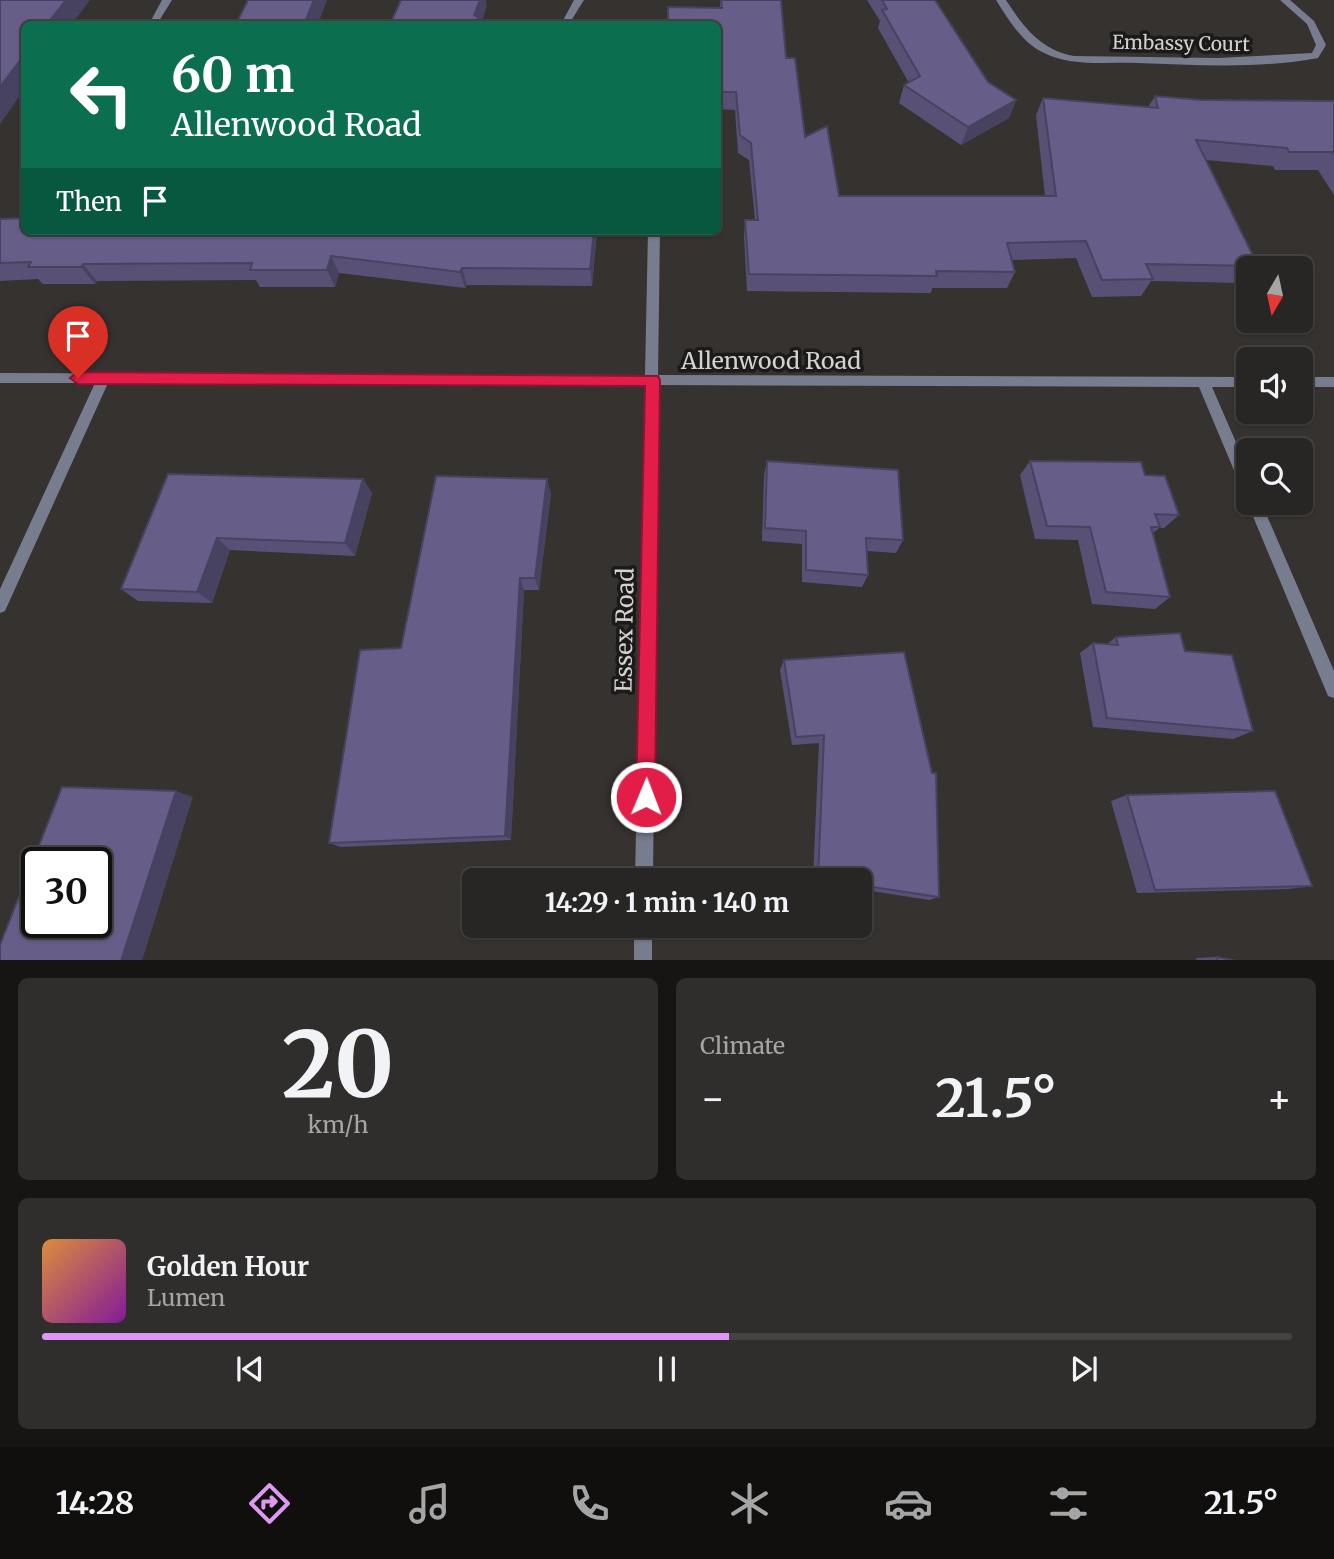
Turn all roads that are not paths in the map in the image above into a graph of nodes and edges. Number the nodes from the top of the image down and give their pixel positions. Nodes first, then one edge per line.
1 (167, 0) edge
2 (579, 0) edge
3 (1001, 0) edge
4 (1285, 0) edge
5 (155, 21) edge
6 (567, 21) edge
7 (654, 235) edge
8 (0, 378) edge
9 (104, 378) junction
10 (652, 380) junction
11 (1203, 382) junction
12 (1236, 382) edge
13 (1313, 382) edge
14 (1334, 382) edge
15 (1236, 459) edge
16 (1260, 515) edge
17 (0, 606) edge
18 (1334, 691) edge
19 (644, 868) edge
20 (643, 938) edge
21 (643, 960) edge

1 - 5 street
2 - 6 street
3 - 4 street, Embassy Court
7 - 10 street, Essex Road
8 - 9 street, Allenwood Road
9 - 10 street, Allenwood Road
9 - 17 street
10 - 11 street, Allenwood Road
10 - 19 street, Essex Road
11 - 12 street, Allenwood Road
11 - 15 street
13 - 14 street
16 - 18 street
20 - 21 street

